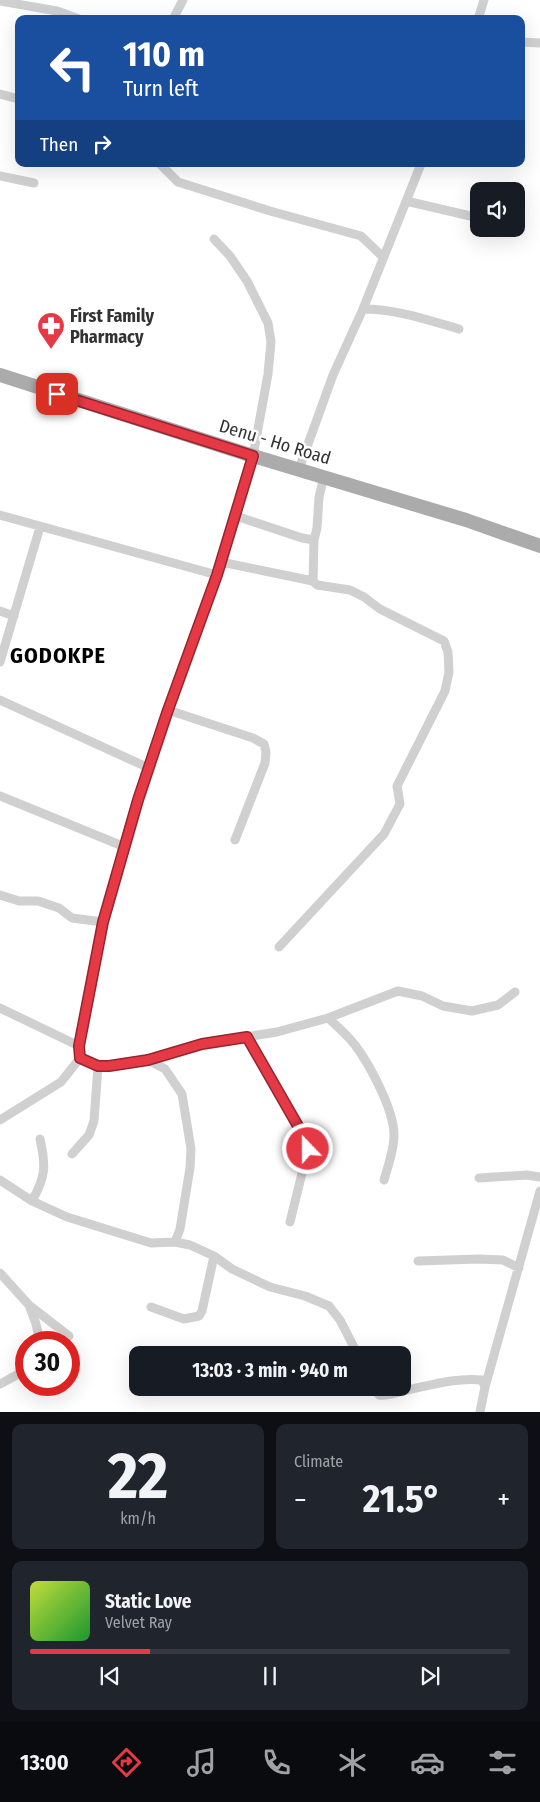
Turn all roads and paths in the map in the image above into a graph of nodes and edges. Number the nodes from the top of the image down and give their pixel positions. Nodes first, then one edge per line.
1 (183, 0) edge
2 (484, 0) edge
3 (0, 2) edge
4 (68, 15) edge
5 (175, 15) edge
6 (479, 15) edge
7 (525, 42) edge
8 (540, 43) edge
9 (0, 94) edge
10 (15, 98) edge
11 (163, 167) edge
12 (420, 167) edge
13 (0, 176) edge
14 (34, 183) dead end
15 (406, 201) junction
16 (470, 216) edge
17 (214, 238) dead end
18 (383, 257) junction
19 (363, 309) junction
20 (459, 330) dead end
21 (0, 375) edge
22 (253, 456) junction
23 (299, 469) junction
24 (324, 477) junction
25 (0, 515) edge
26 (236, 516) junction
27 (40, 528) junction
28 (314, 540) junction
29 (540, 546) edge
30 (221, 562) junction
31 (217, 575) junction
32 (313, 581) junction
33 (0, 611) edge
34 (14, 616) junction
35 (0, 662) edge
36 (0, 700) edge
37 (168, 710) junction
38 (149, 768) junction
39 (0, 796) edge
40 (235, 840) dead end
41 (125, 847) junction
42 (0, 895) edge
43 (103, 922) junction
44 (279, 947) dead end
45 (515, 992) dead end
46 (0, 1008) edge
47 (328, 1018) junction
48 (247, 1037) junction
49 (79, 1046) junction
50 (80, 1058) junction
51 (148, 1060) junction
52 (98, 1066) junction
53 (0, 1120) edge
54 (40, 1139) dead end
55 (72, 1154) dead end
56 (540, 1177) edge
57 (479, 1178) dead end
58 (0, 1180) edge
59 (384, 1180) dead end
60 (540, 1191) edge
61 (32, 1201) junction
62 (290, 1222) dead end
63 (175, 1242) junction
64 (214, 1256) junction
65 (418, 1261) dead end
66 (519, 1268) junction
67 (0, 1273) edge
68 (29, 1304) junction
69 (151, 1307) dead end
70 (38, 1331) edge
71 (63, 1331) edge
72 (353, 1346) edge
73 (15, 1376) edge
74 (0, 1384) edge
75 (485, 1387) junction
76 (411, 1390) edge
77 (480, 1412) edge

1 - 5 street
2 - 6 street
3 - 4 street
7 - 8 street
9 - 10 street
11 - 18 street
12 - 15 street
13 - 14 street
15 - 16 street
15 - 18 street
17 - 22 street
18 - 19 street
19 - 20 street
19 - 23 street
21 - 22 main road, Denu - Ho Road
22 - 23 main road, Denu - Ho Road
22 - 26 street
23 - 24 main road, Denu - Ho Road
24 - 28 street
24 - 29 main road, Denu - Ho Road
25 - 27 street
26 - 28 street
26 - 30 street
27 - 31 street
27 - 34 street
28 - 32 street
30 - 31 street
30 - 32 street
31 - 37 street
32 - 44 street
33 - 34 street
34 - 35 street
36 - 38 street
37 - 38 street
37 - 40 street
38 - 41 street
39 - 41 street
41 - 43 street
42 - 43 street
43 - 49 street
45 - 47 street
46 - 49 street
47 - 48 street
47 - 59 street
48 - 51 street
48 - 62 street
49 - 50 street
50 - 52 street
50 - 53 street
51 - 52 street
51 - 63 street
52 - 55 street
54 - 61 street
56 - 57 street
58 - 61 street
60 - 66 street
61 - 63 street
63 - 64 street
64 - 69 street
64 - 72 street
65 - 66 street
66 - 75 street
67 - 68 street
68 - 70 street
68 - 71 street
73 - 74 street
75 - 76 street
75 - 77 street

